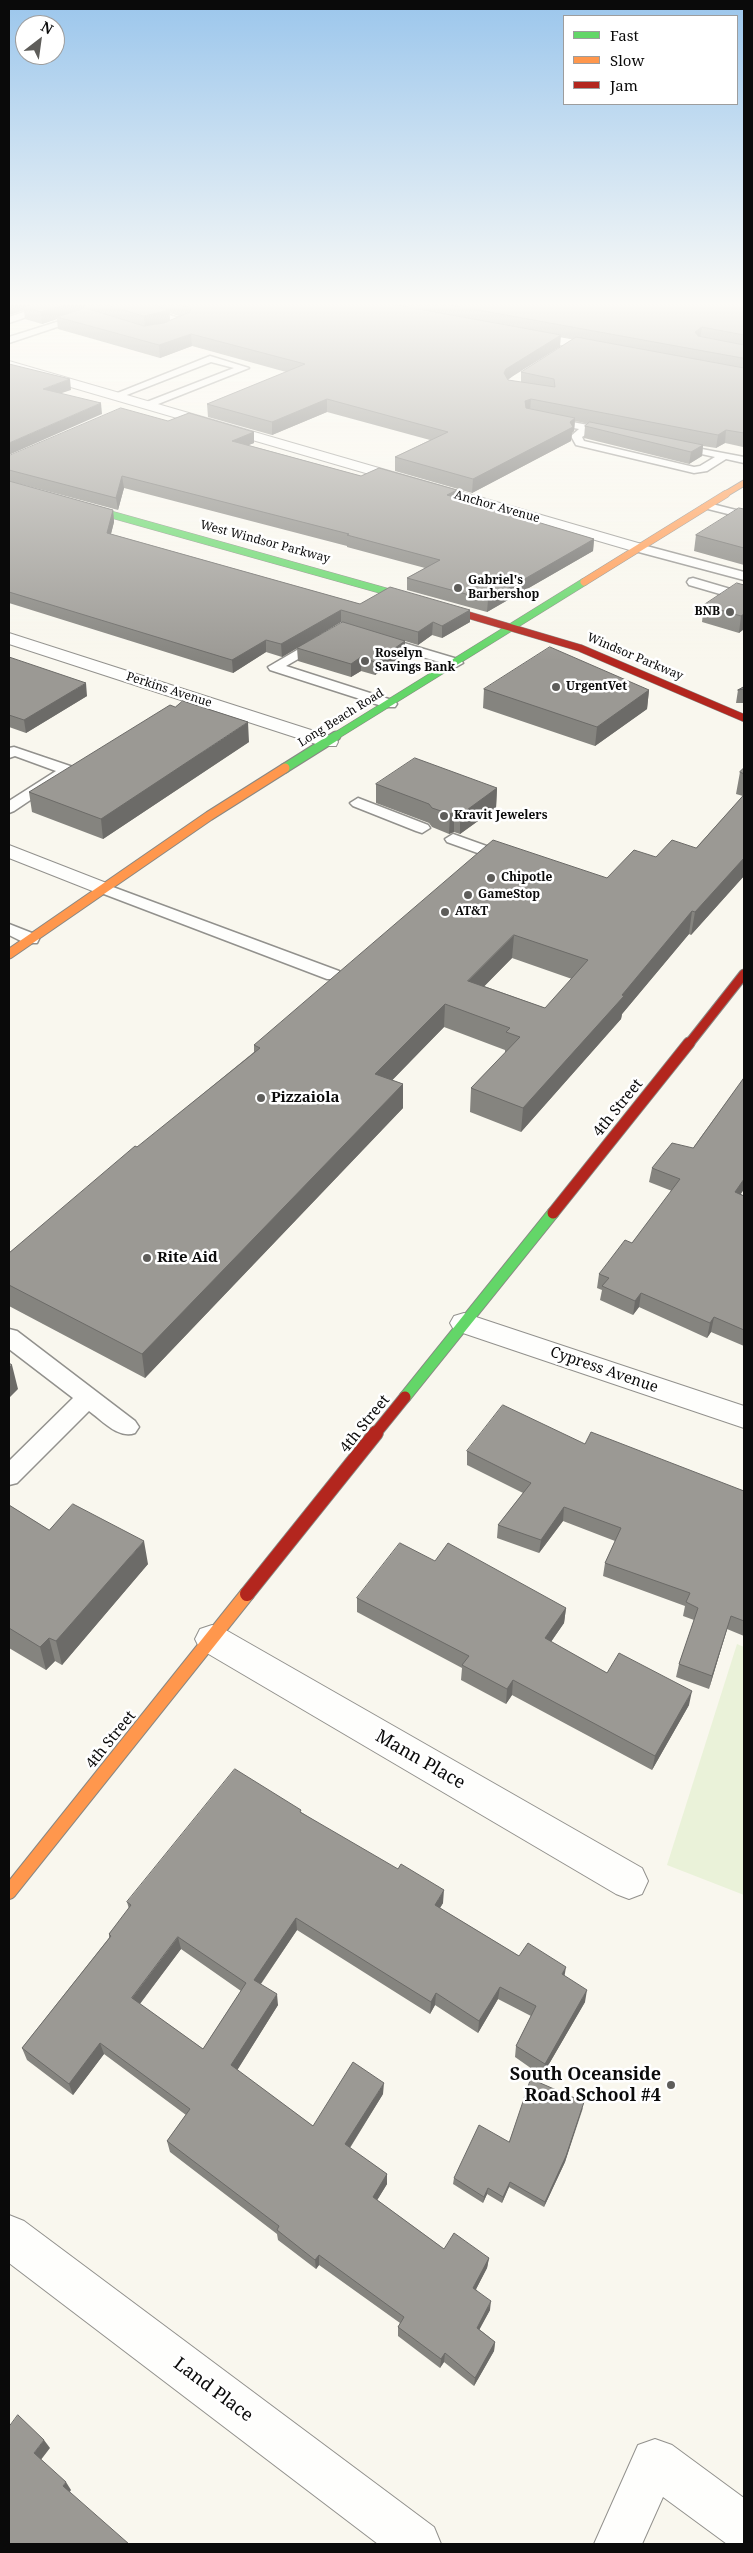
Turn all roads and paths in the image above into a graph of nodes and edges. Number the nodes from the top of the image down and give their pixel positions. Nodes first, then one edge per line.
1 (210, 423) edge
2 (565, 423) edge
3 (588, 428) junction
4 (625, 435) edge
5 (662, 443) edge
6 (726, 456) junction
7 (744, 460) edge
8 (744, 483) edge
9 (9, 486) edge
10 (708, 506) junction
11 (744, 515) edge
12 (639, 548) junction
13 (744, 576) edge
14 (693, 582) dead end
15 (744, 597) edge
16 (514, 627) junction
17 (334, 633) edge
18 (361, 634) edge
19 (9, 638) edge
20 (456, 662) junction
21 (390, 704) junction
22 (744, 718) edge
23 (329, 742) junction
24 (9, 754) edge
25 (358, 803) dead end
26 (9, 808) edge
27 (422, 828) edge
28 (453, 839) edge
29 (9, 851) edge
30 (486, 851) edge
31 (102, 888) junction
32 (9, 929) edge
33 (31, 939) junction
34 (9, 954) edge
35 (744, 974) edge
36 (333, 975) edge
37 (464, 1323) junction
38 (9, 1337) edge
39 (88, 1398) junction
40 (744, 1418) edge
41 (127, 1427) dead end
42 (9, 1476) edge
43 (212, 1639) junction
44 (629, 1881) dead end
45 (9, 1892) edge
46 (9, 2236) edge
47 (744, 2527) edge
48 (417, 2544) edge
49 (618, 2544) edge

1 - 12 street, Anchor Avenue
2 - 3 lane
3 - 4 lane
3 - 6 lane
5 - 6 lane
6 - 7 lane
8 - 10 street, Long Beach Road
9 - 16 street, West Windsor Parkway
10 - 11 lane
10 - 12 street, Long Beach Road
12 - 13 lane
12 - 16 street, Long Beach Road
14 - 15 lane
16 - 20 street, Long Beach Road
16 - 22 street, Windsor Parkway
17 - 21 lane
18 - 20 lane
19 - 23 street, Perkins Avenue
20 - 21 street, Long Beach Road
21 - 23 street, Long Beach Road
23 - 31 street, Long Beach Road
24 - 26 lane
25 - 27 lane
28 - 30 lane
29 - 31 street
31 - 33 street, Long Beach Road
31 - 36 lane
32 - 33 lane
33 - 34 street, Long Beach Road
35 - 37 street, 4th Street
37 - 40 street, Cypress Avenue
37 - 43 street, 4th Street
38 - 39 lane
39 - 41 lane
39 - 42 lane
43 - 44 street, Mann Place
43 - 45 street, 4th Street
46 - 48 street, Land Place
47 - 49 street

